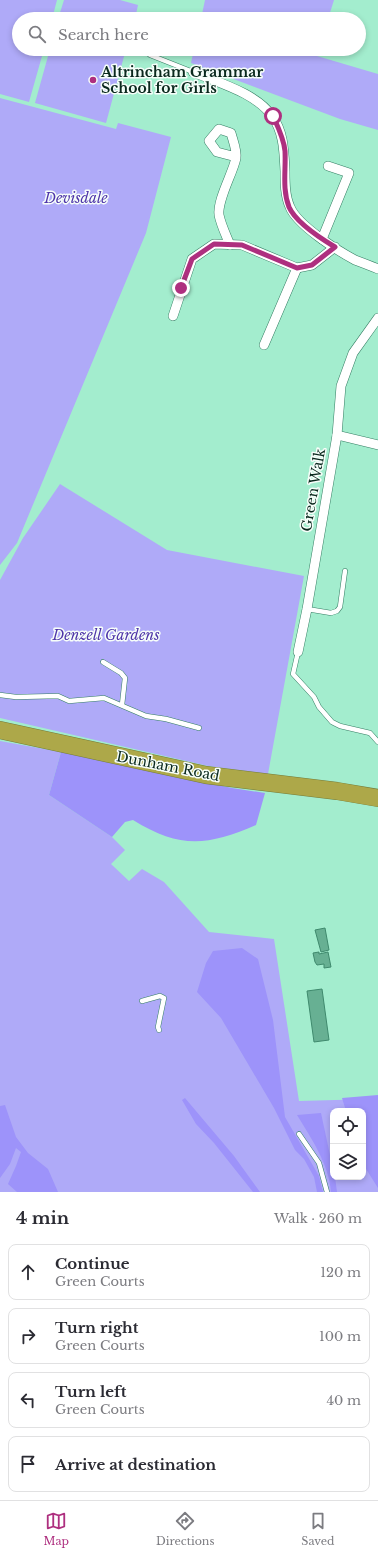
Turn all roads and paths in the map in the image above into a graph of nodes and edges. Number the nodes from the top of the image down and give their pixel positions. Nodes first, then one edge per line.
1 (153, 56) edge
2 (194, 72) joint
3 (236, 157) dead end
4 (328, 166) dead end
5 (322, 239) junction
6 (230, 245) junction
7 (335, 247) junction
8 (297, 268) junction
9 (378, 269) edge
10 (173, 316) dead end
11 (378, 318) edge
12 (264, 345) dead end
13 (337, 435) junction
14 (378, 445) edge
15 (344, 571) dead end
16 (307, 609) junction
17 (298, 652) joint
18 (103, 662) dead end
19 (0, 695) edge
20 (122, 705) junction
21 (199, 728) dead end
22 (0, 730) edge
23 (378, 742) edge
24 (337, 791) junction
25 (378, 791) edge
26 (378, 798) edge
27 (142, 1002) dead end
28 (159, 1030) dead end
29 (299, 1134) dead end
30 (327, 1192) edge

1 - 2 lane
2 - 5 street
3 - 6 street
4 - 5 street
5 - 7 street
6 - 8 street
6 - 10 street
7 - 8 street
7 - 9 street
8 - 12 street
11 - 13 street, Green Walk
13 - 14 street
13 - 16 street, Green Walk
15 - 16 lane
16 - 17 street, Green Walk
17 - 23 lane, Green Walk
18 - 20 lane
19 - 20 lane
20 - 21 lane
22 - 24 highway, Dunham Road
24 - 25 highway, Dunham Road
24 - 26 highway, Dunham Road
27 - 28 lane
29 - 30 lane

